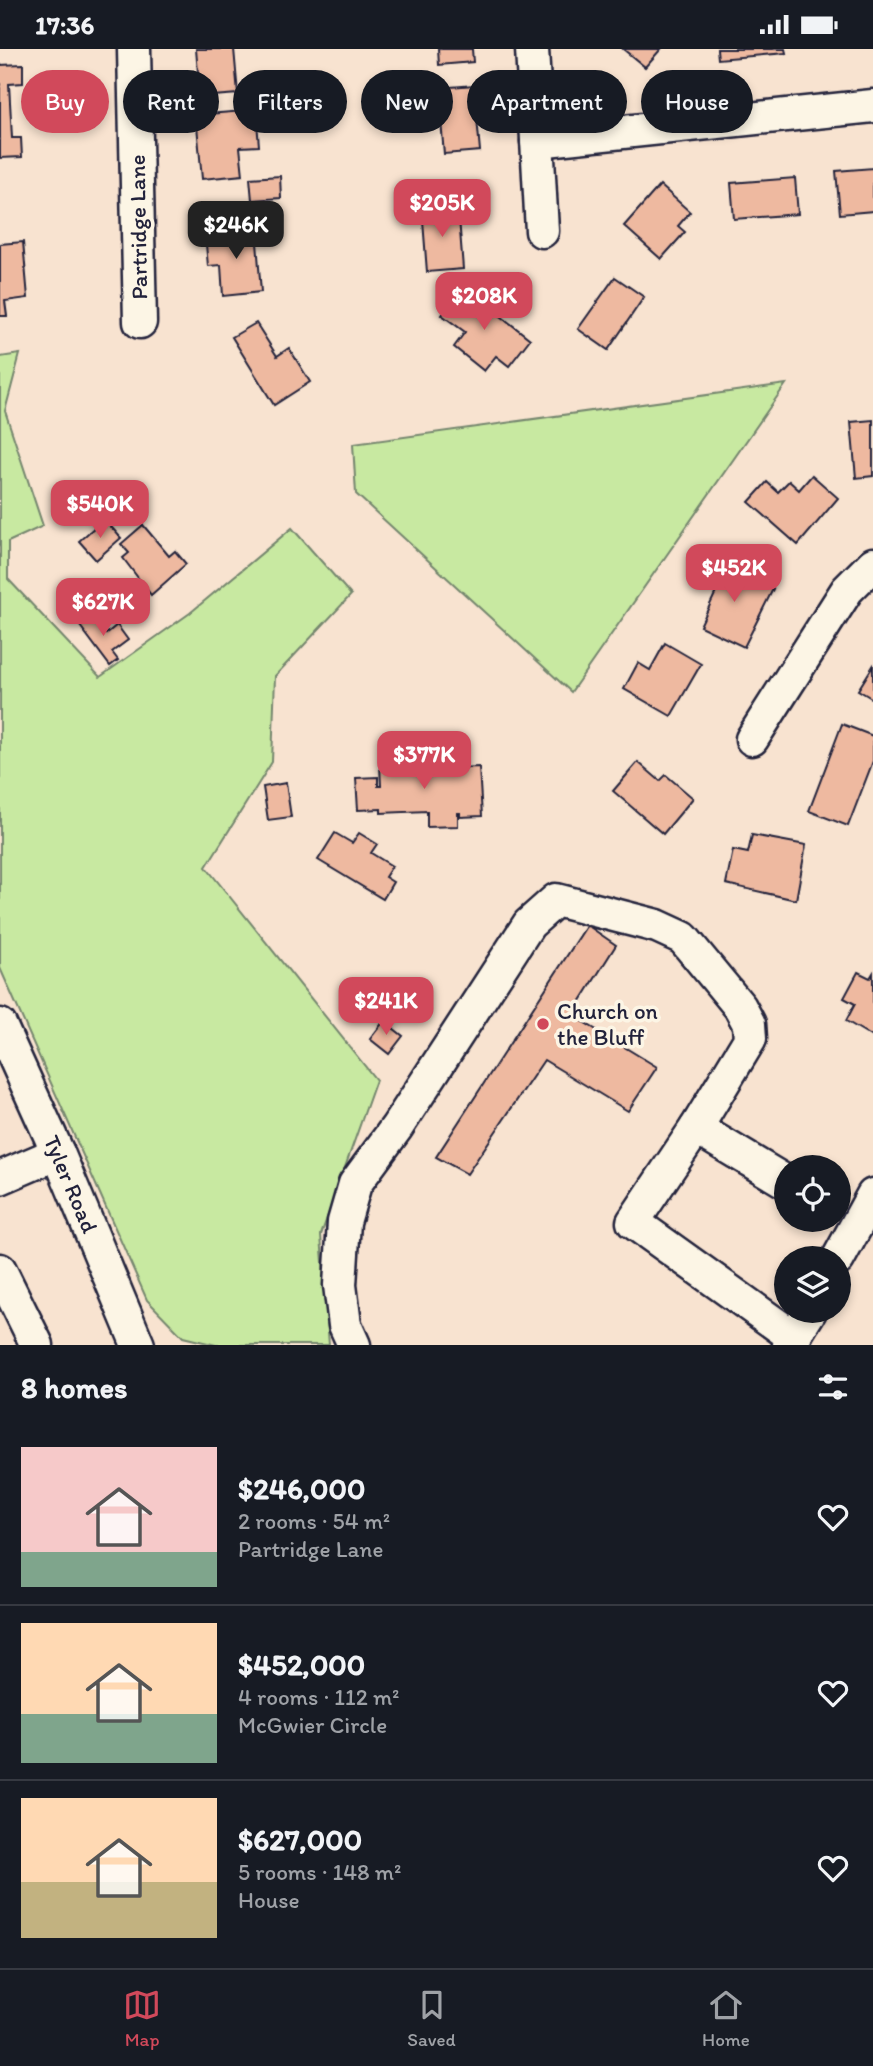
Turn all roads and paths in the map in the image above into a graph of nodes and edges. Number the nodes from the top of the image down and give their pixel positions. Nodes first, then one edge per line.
1 (134, 49) edge
2 (532, 49) edge
3 (873, 106) edge
4 (537, 141) junction
5 (542, 231) dead end
6 (140, 322) dead end
7 (873, 564) edge
8 (752, 739) dead end
9 (0, 1025) edge
10 (696, 1128) junction
11 (58, 1153) junction
12 (774, 1175) edge
13 (0, 1178) edge
14 (873, 1195) edge
15 (851, 1216) edge
16 (0, 1270) edge
17 (803, 1323) edge
18 (138, 1342) edge
19 (792, 1342) edge
20 (37, 1345) edge
21 (354, 1345) edge

1 - 6 street, Partridge Lane
2 - 4 street
3 - 4 street
4 - 5 street
7 - 8 street
9 - 11 street, Tyler Road
10 - 12 street
10 - 19 street
10 - 21 street
11 - 13 street
11 - 18 street, Tyler Road
14 - 15 street
16 - 20 street
17 - 19 street

